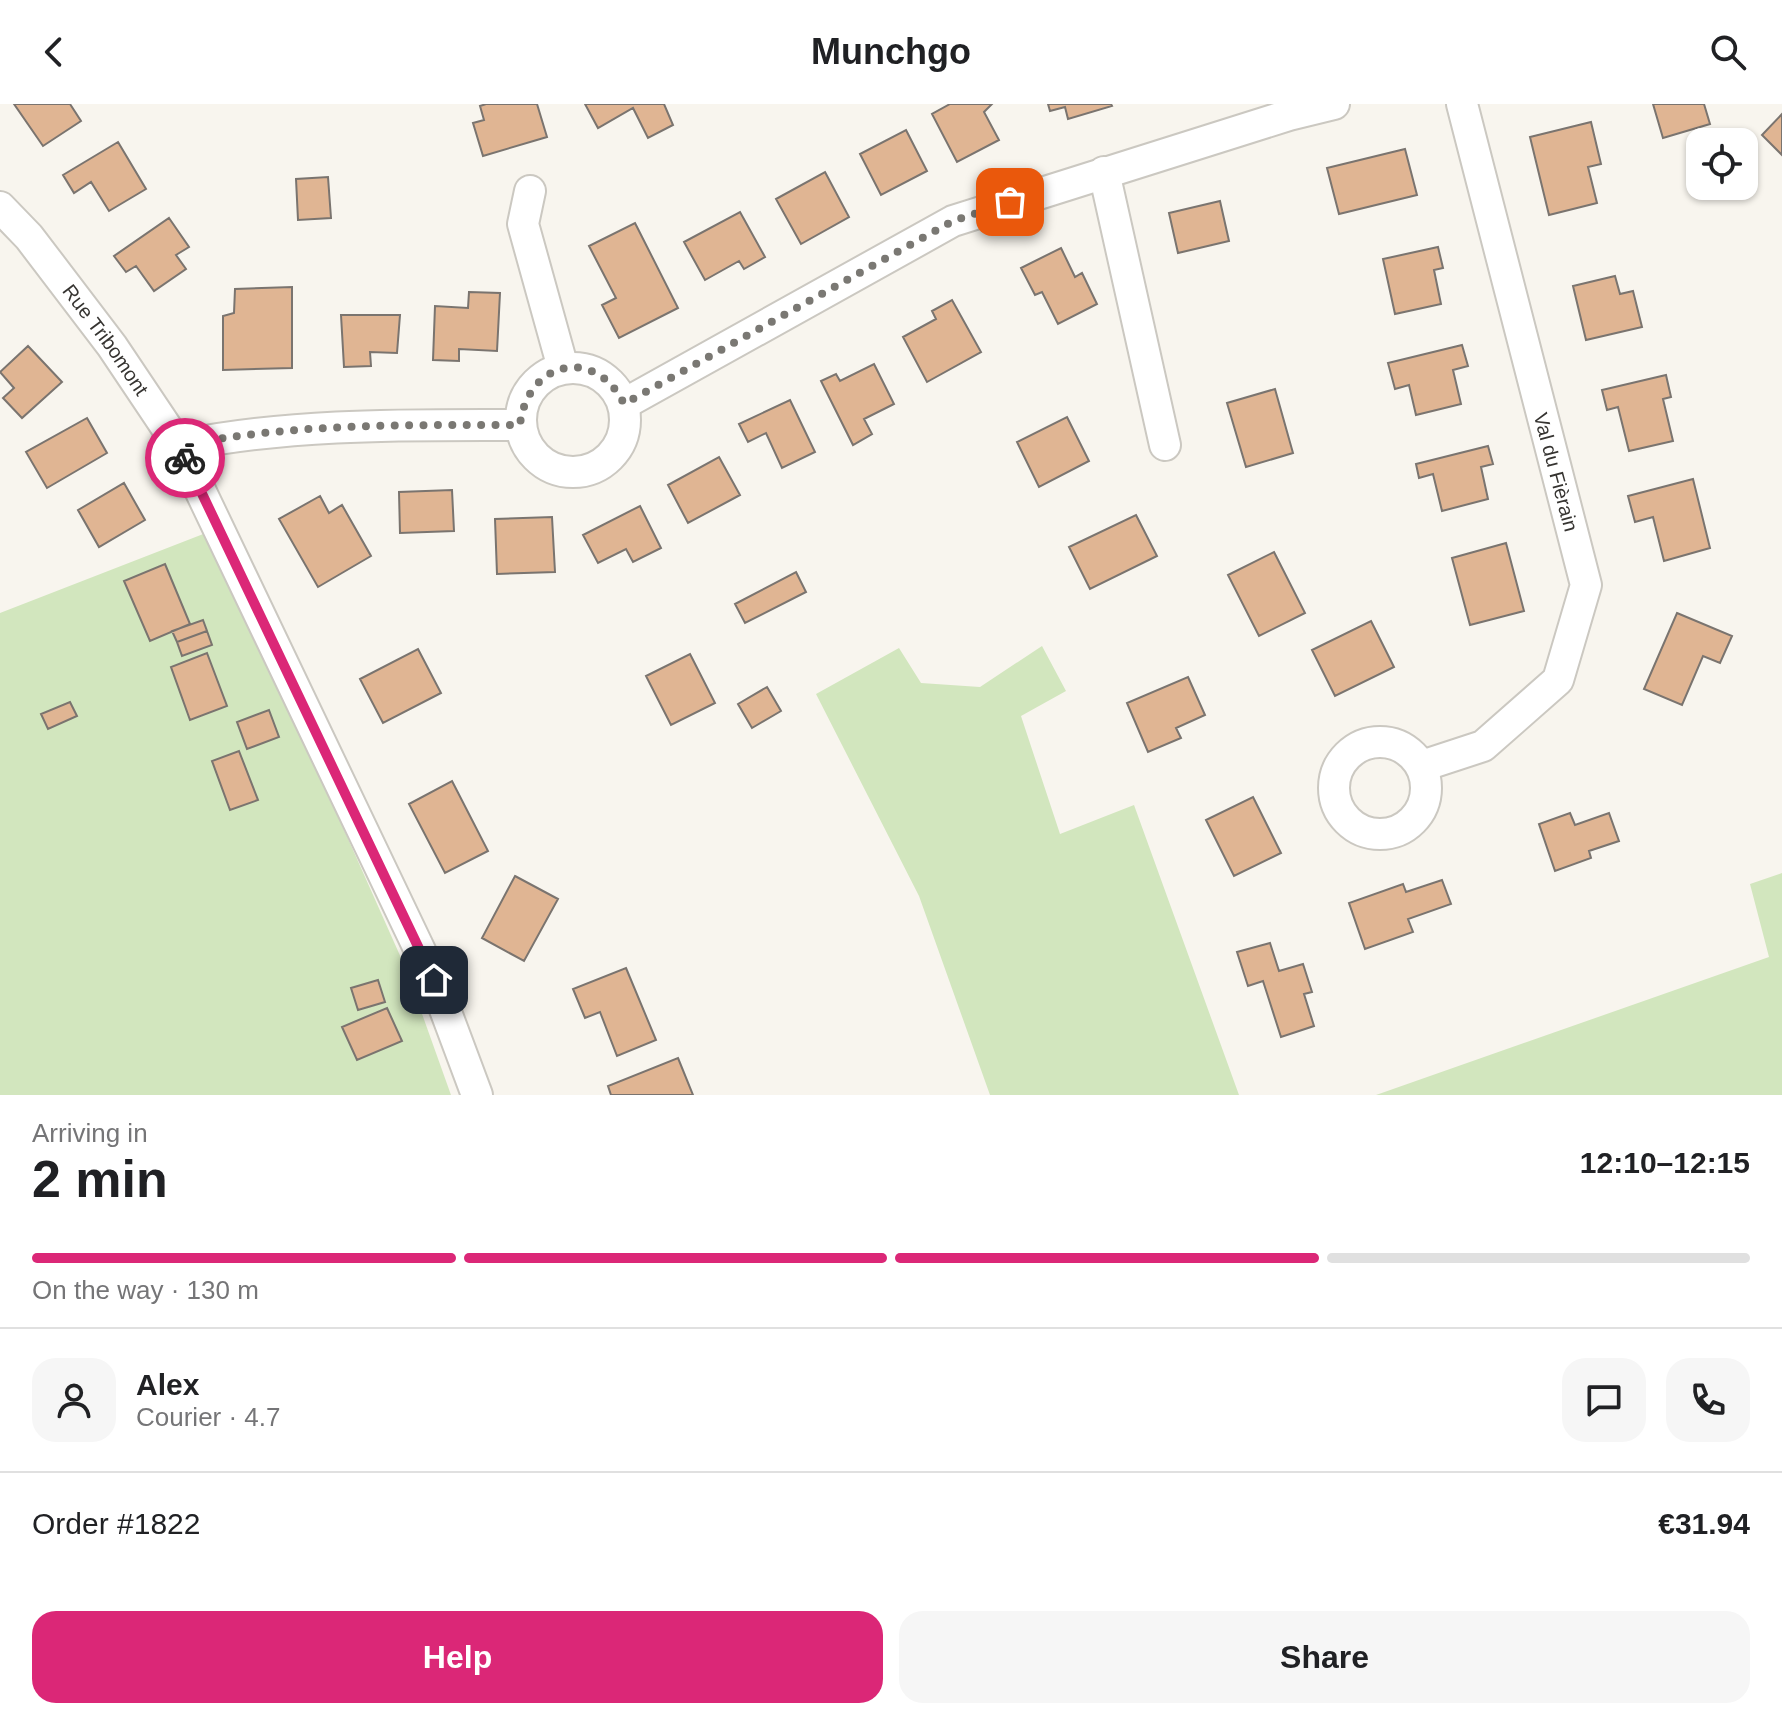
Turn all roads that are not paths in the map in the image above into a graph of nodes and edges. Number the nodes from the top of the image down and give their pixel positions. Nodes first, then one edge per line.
1 (1334, 104) edge
2 (1462, 104) edge
3 (1104, 172) junction
4 (530, 191) dead end
5 (0, 207) edge
6 (563, 368) junction
7 (624, 404) junction
8 (520, 425) junction
9 (1165, 445) dead end
10 (179, 446) junction
11 (1422, 766) dead end
12 (477, 1095) edge

1 - 3 street
2 - 11 street, Val du Fièrain
3 - 7 street
3 - 9 street
4 - 6 street
5 - 10 street, Rue Tribomont
6 - 7 street
6 - 8 street
7 - 8 street
8 - 10 street
10 - 12 street, Rue Tribomont

